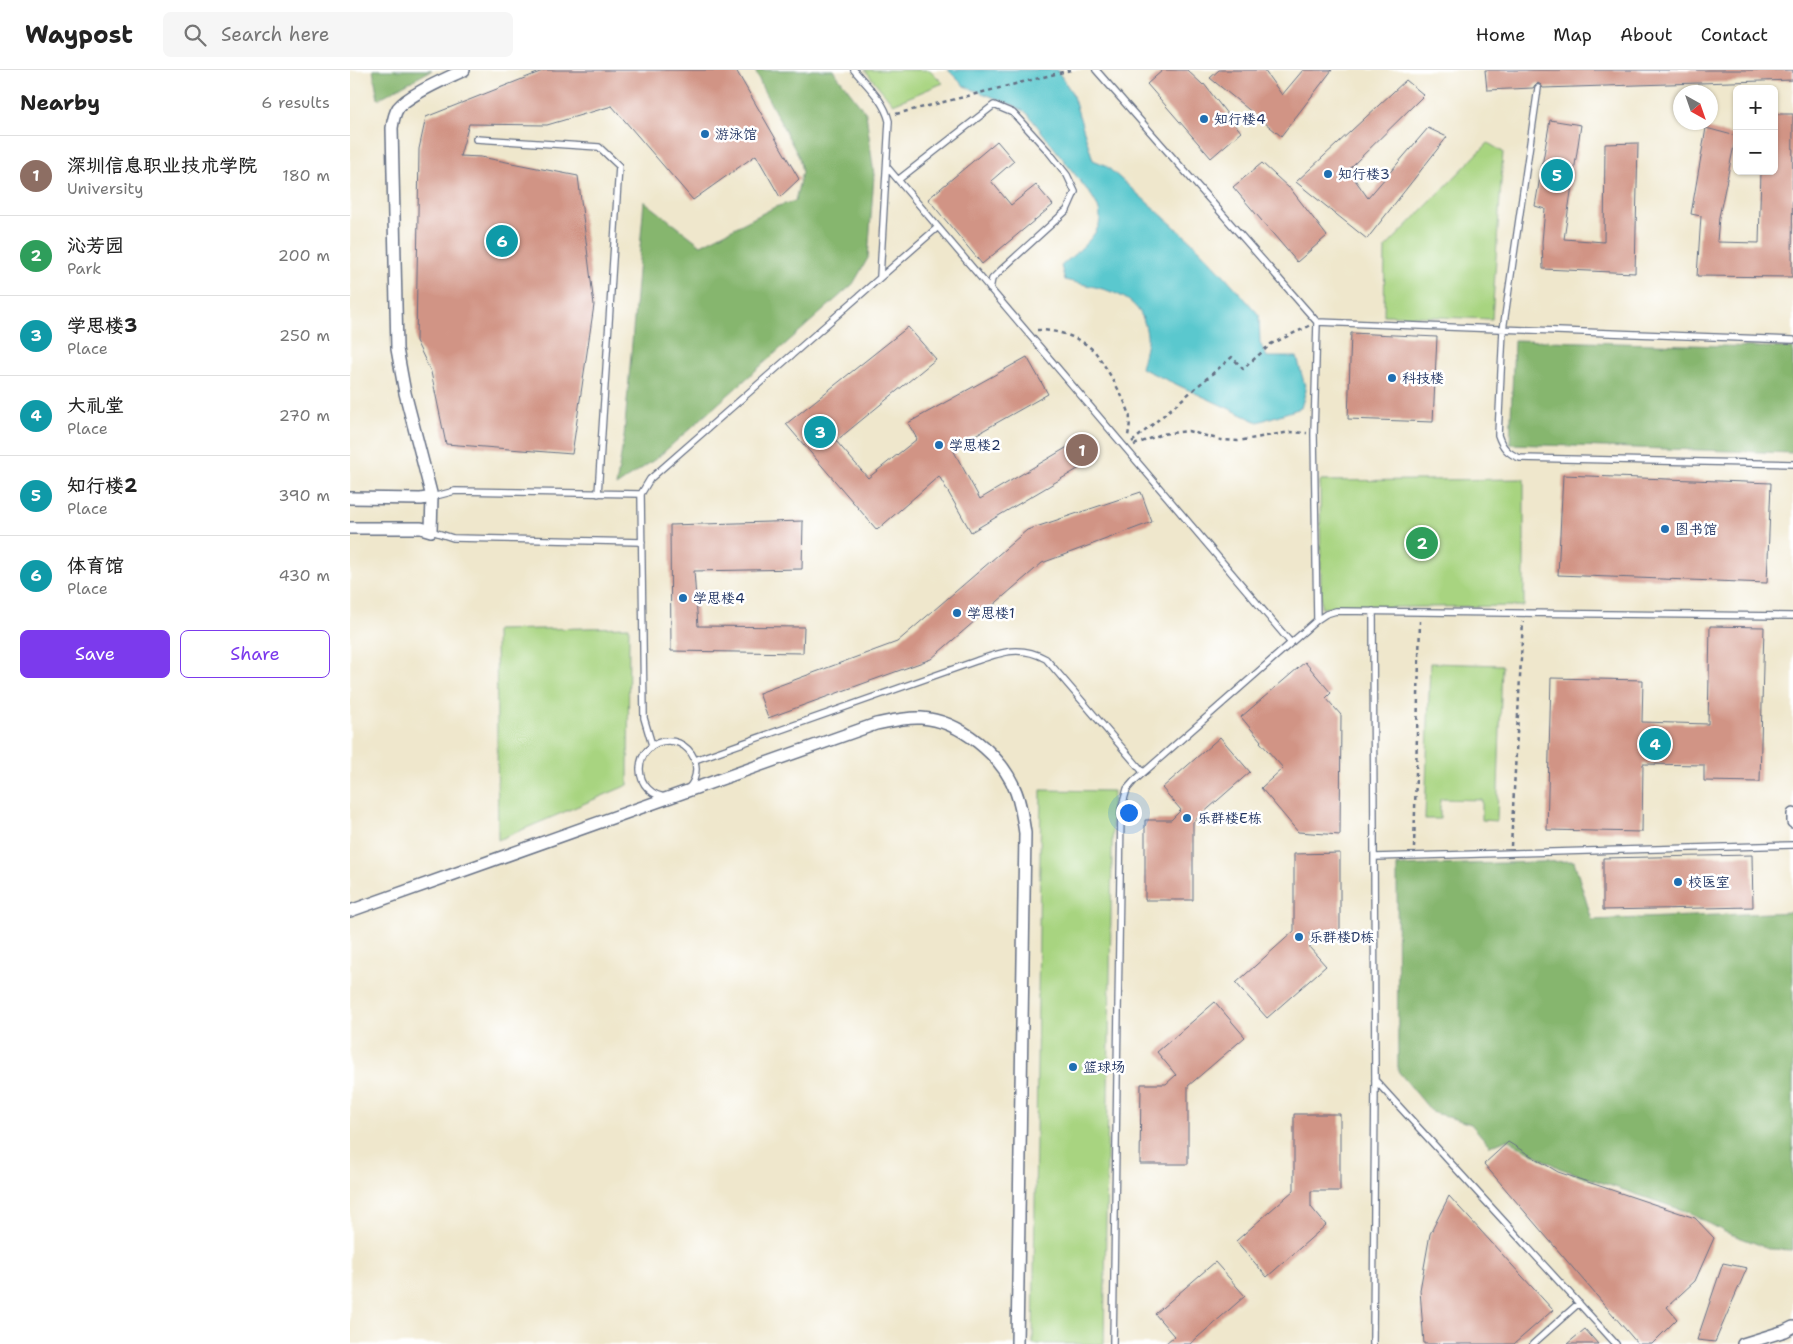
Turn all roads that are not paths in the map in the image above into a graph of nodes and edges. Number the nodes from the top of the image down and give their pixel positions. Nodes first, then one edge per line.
1 (464, 70) edge
2 (854, 70) edge
3 (1096, 70) edge
4 (1538, 88) dead end
5 (476, 138) dead end
6 (887, 167) junction
7 (898, 180) junction
8 (938, 227) junction
9 (880, 277) junction
10 (990, 289) junction
11 (1317, 322) junction
12 (1503, 330) junction
13 (1793, 340) edge
14 (1793, 464) edge
15 (598, 494) junction
16 (642, 494) junction
17 (432, 497) junction
18 (350, 498) edge
19 (350, 528) edge
20 (432, 531) junction
21 (642, 542) junction
22 (1373, 611) junction
23 (1793, 616) edge
24 (1317, 620) junction
25 (1291, 643) junction
26 (652, 746) junction
27 (696, 760) junction
28 (1143, 772) junction
29 (677, 796) junction
30 (1793, 814) edge
31 (1793, 822) edge
32 (1793, 845) edge
33 (1375, 857) junction
34 (350, 911) edge
35 (1375, 1080) junction
36 (1579, 1303) junction
37 (1793, 1327) edge
38 (1017, 1344) edge
39 (1113, 1344) edge
40 (1373, 1344) edge
41 (1533, 1344) edge
42 (1616, 1344) edge
43 (1743, 1344) edge

1 - 17 street
2 - 6 lane
3 - 11 lane
4 - 12 lane
5 - 15 lane
6 - 7 lane
6 - 9 lane
7 - 8 lane
7 - 10 lane
8 - 9 lane
8 - 10 lane
9 - 16 lane
10 - 25 lane
11 - 12 lane
11 - 24 lane
12 - 13 lane
12 - 14 lane
15 - 16 lane
15 - 17 lane
16 - 21 lane
17 - 18 street
17 - 20 street
19 - 20 street
20 - 21 lane
21 - 26 lane
22 - 23 lane
22 - 24 lane
22 - 33 lane
24 - 25 lane
25 - 28 lane
26 - 27 lane
26 - 29 lane
27 - 28 lane
27 - 29 lane
28 - 39 lane
29 - 34 street
29 - 38 street
30 - 31 street
32 - 33 lane
33 - 35 lane
35 - 36 lane
35 - 40 lane
36 - 41 lane
36 - 42 lane
37 - 43 street

